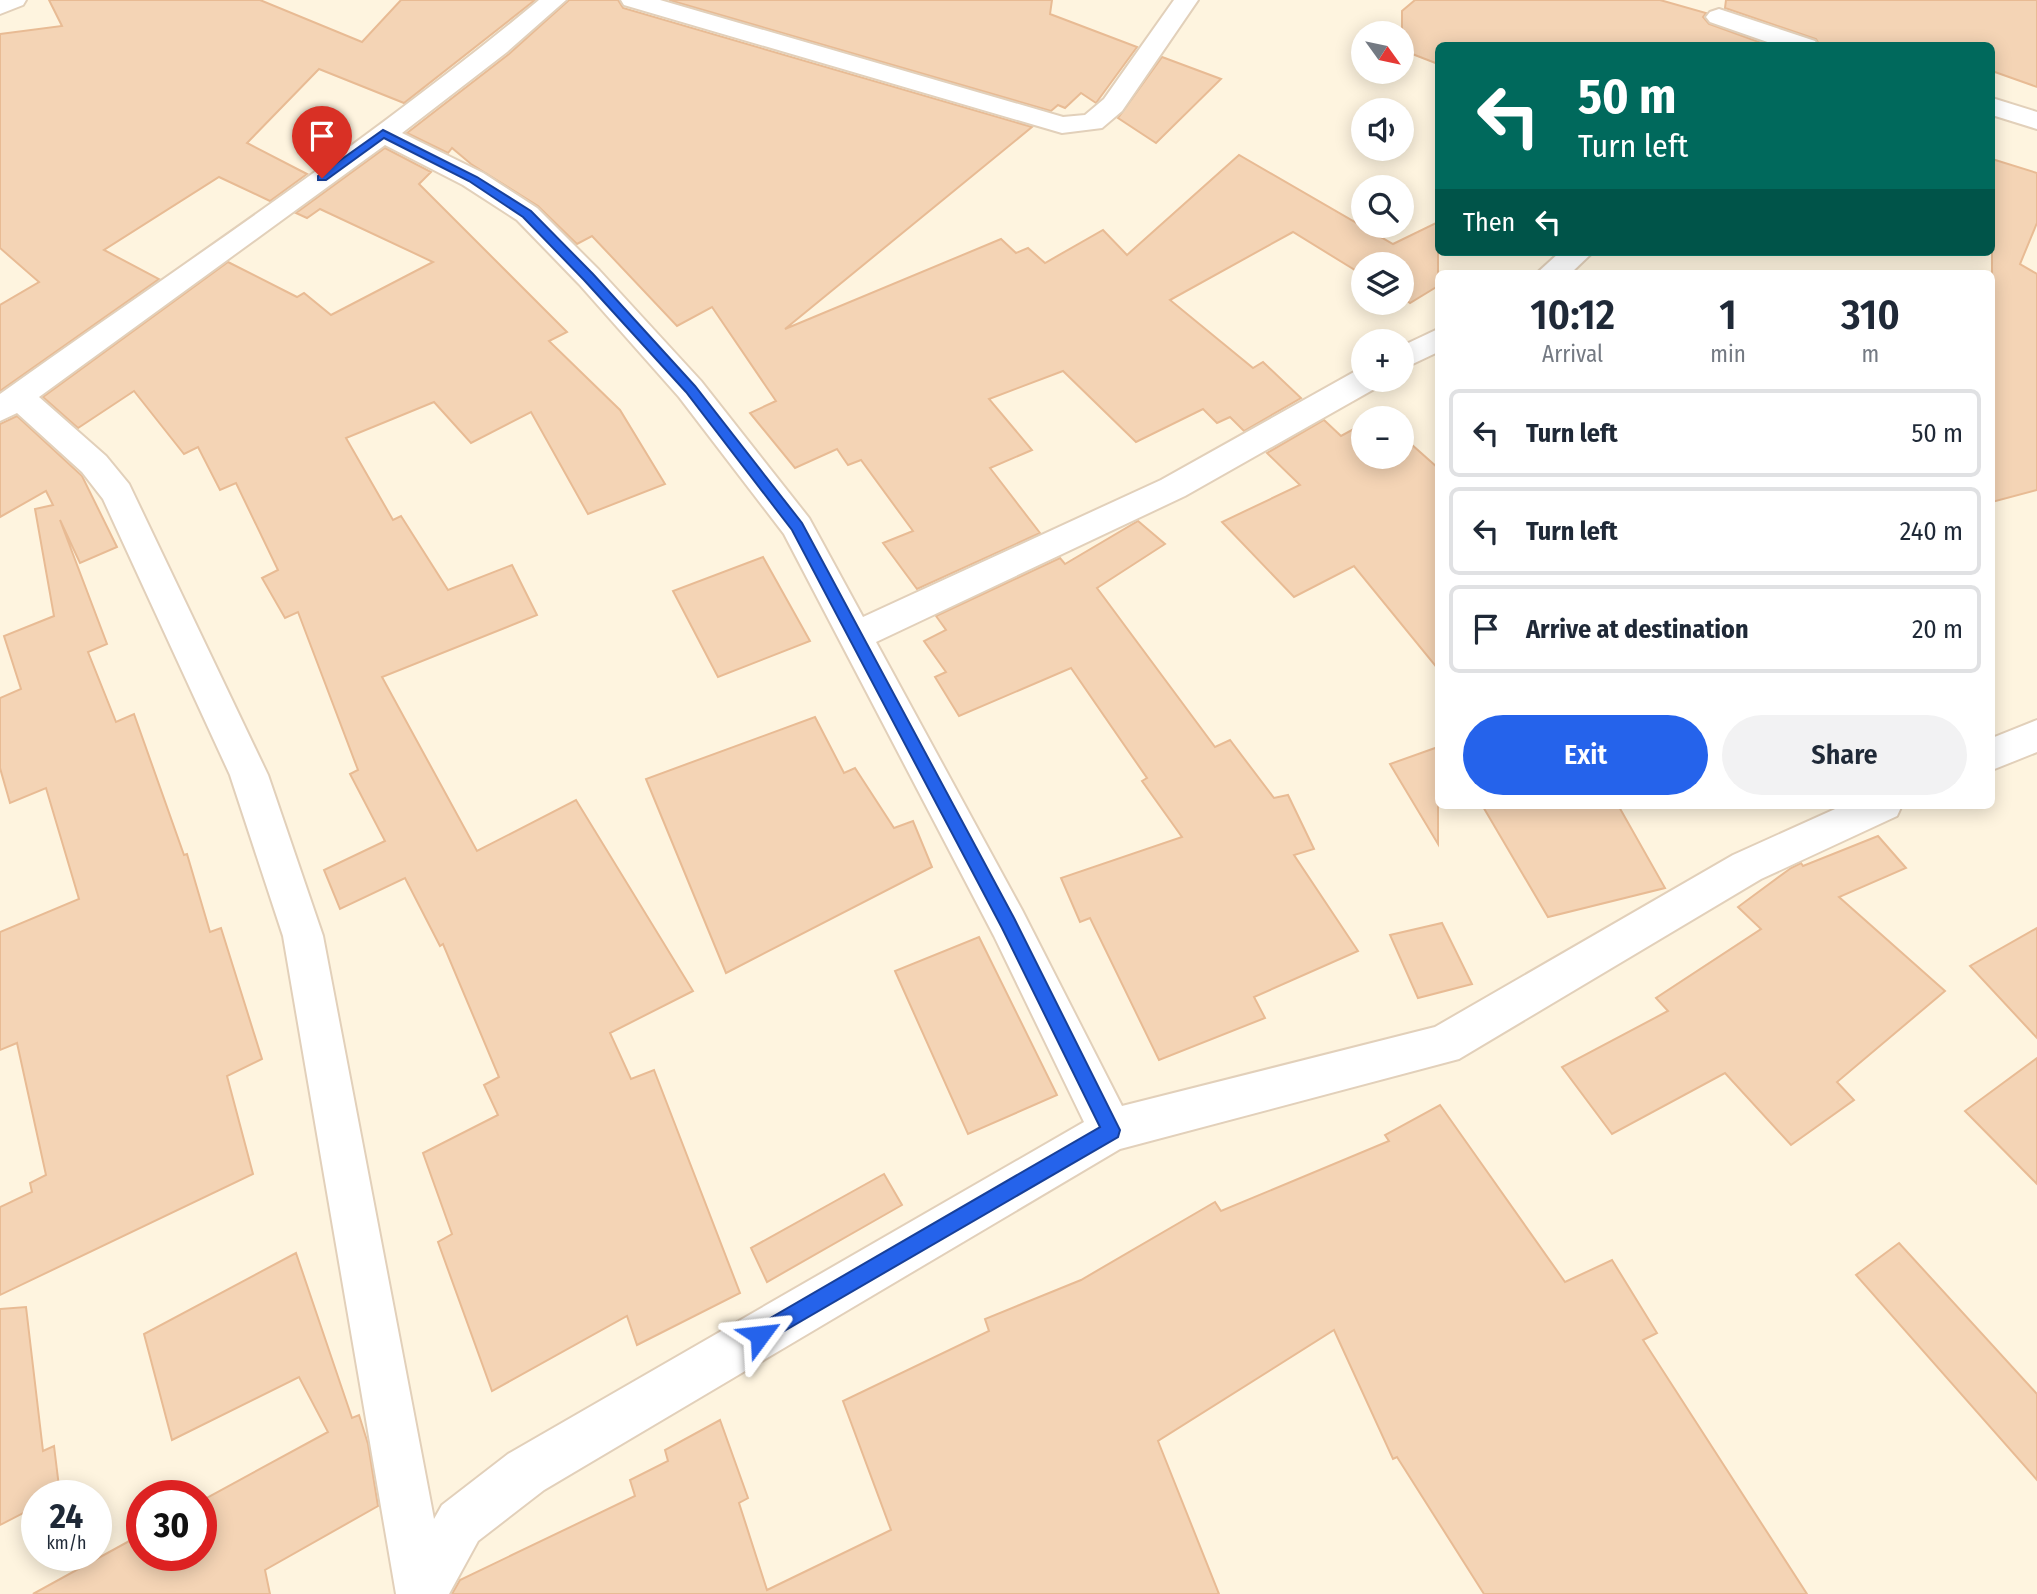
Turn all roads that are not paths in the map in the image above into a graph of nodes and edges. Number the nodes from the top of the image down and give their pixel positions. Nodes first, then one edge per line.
1 (14, 0) edge
2 (554, 0) edge
3 (634, 0) edge
4 (1186, 0) edge
5 (0, 7) edge
6 (1718, 18) edge
7 (1793, 42) edge
8 (1995, 107) edge
9 (2037, 121) edge
10 (383, 134) junction
11 (1573, 256) edge
12 (1556, 270) edge
13 (1435, 340) edge
14 (1414, 352) edge
15 (1351, 388) edge
16 (10, 404) edge
17 (857, 635) junction
18 (2037, 734) edge
19 (1995, 754) edge
20 (1874, 809) edge
21 (1111, 1130) junction
22 (422, 1592) edge

1 - 5 street
2 - 10 street
3 - 4 street
6 - 7 street
8 - 9 street
10 - 16 street
10 - 17 street
11 - 12 street
13 - 14 street
15 - 17 street
16 - 22 street
17 - 21 street
18 - 19 street
20 - 21 street
21 - 22 street

